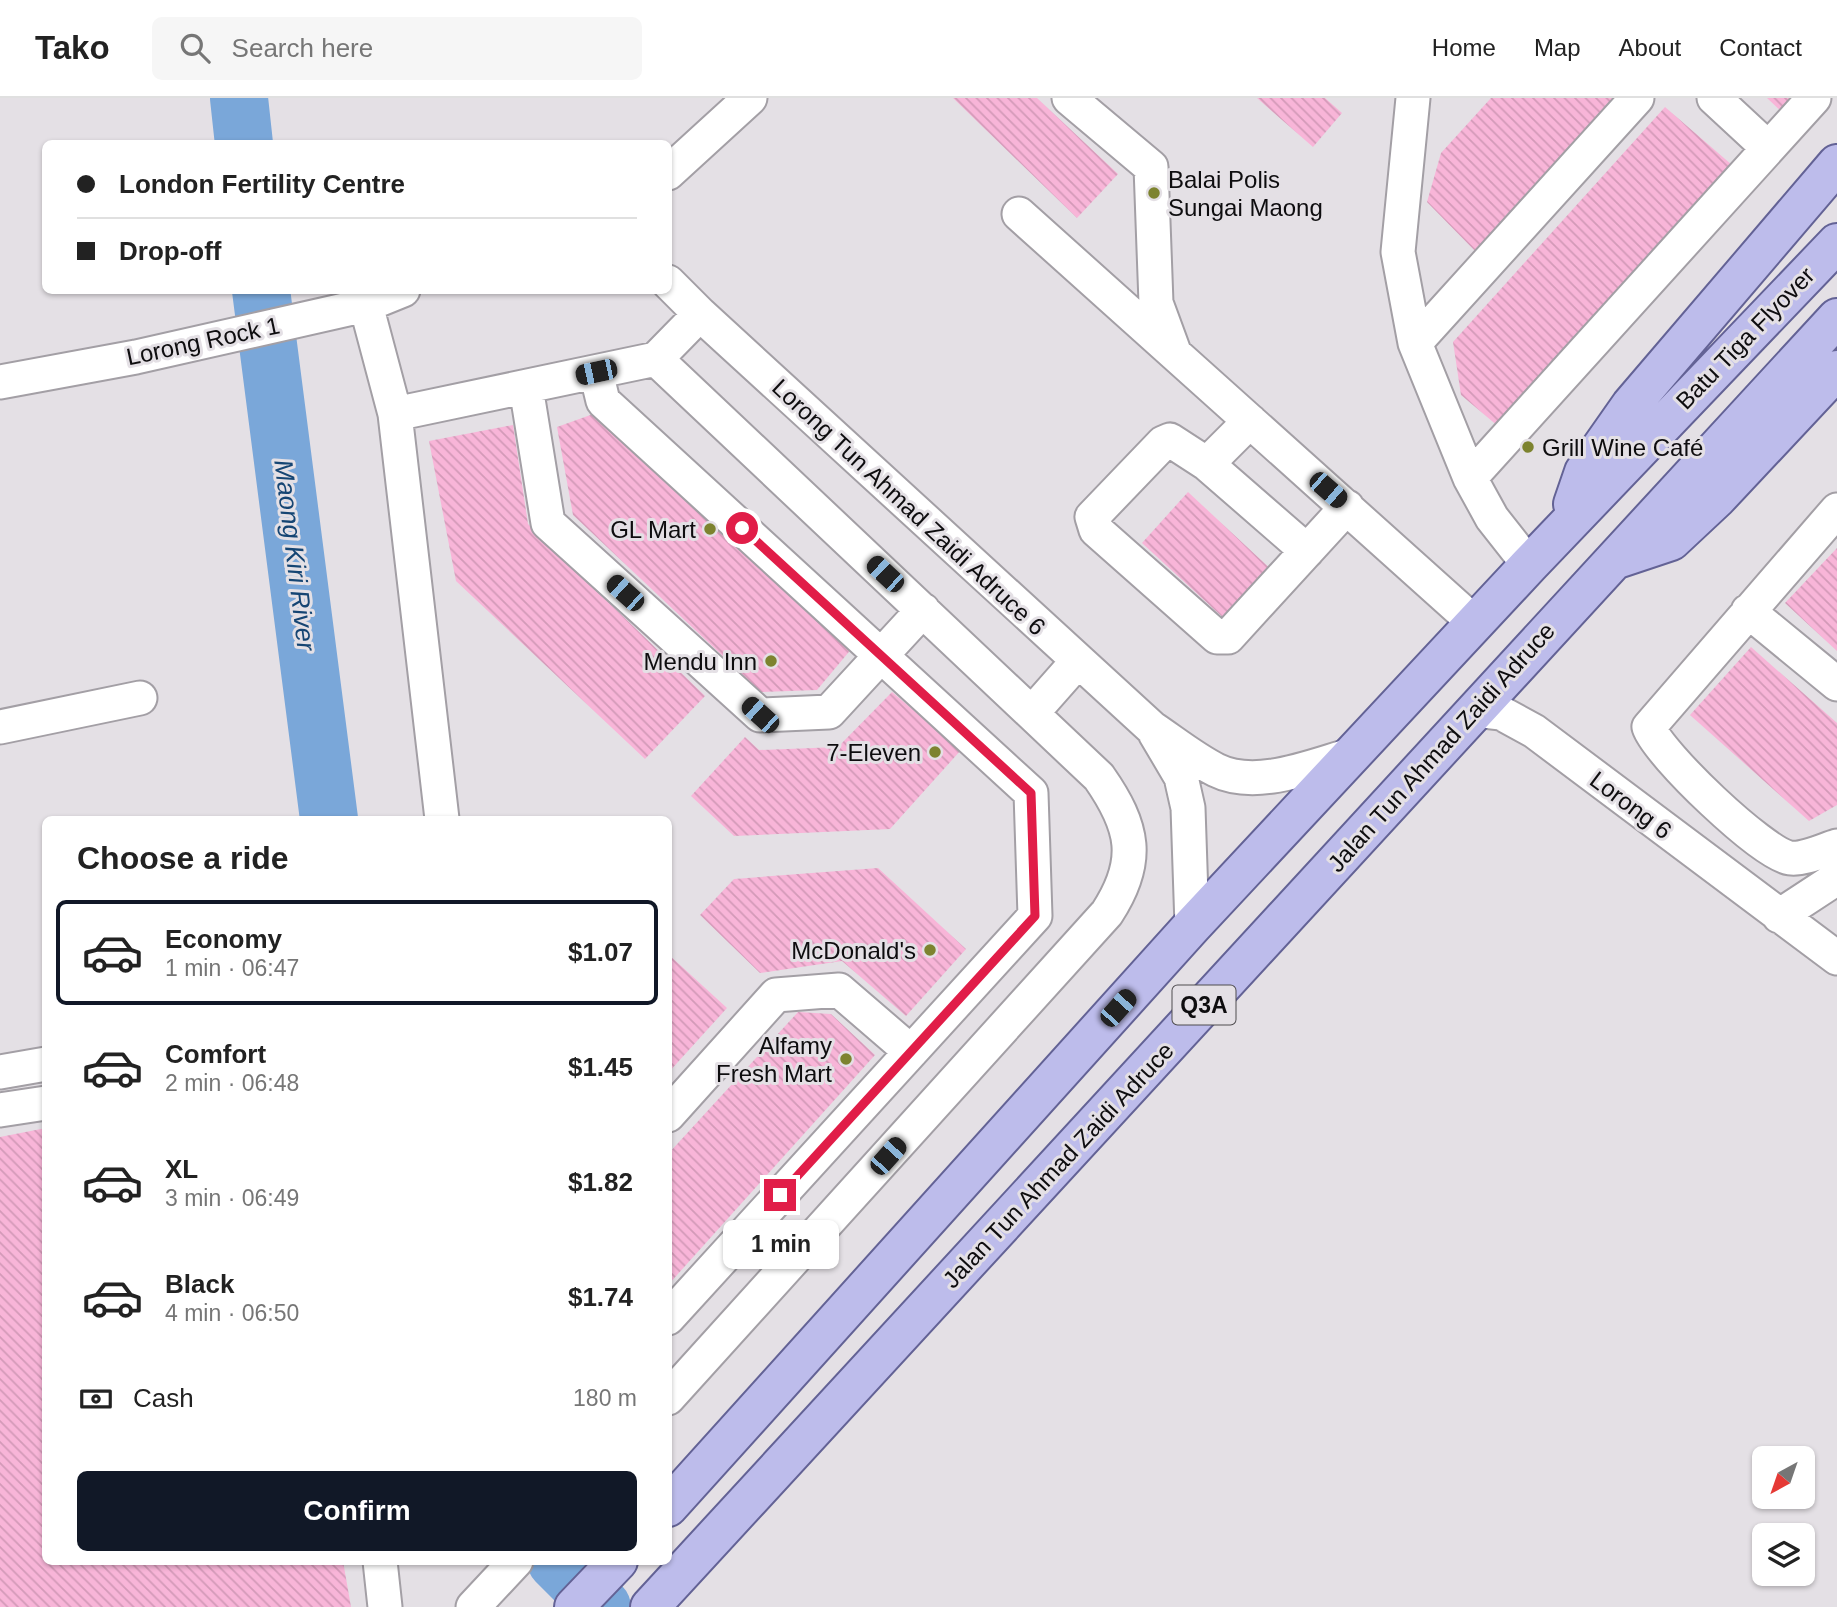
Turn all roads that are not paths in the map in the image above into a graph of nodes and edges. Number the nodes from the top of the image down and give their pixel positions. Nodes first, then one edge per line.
1 (750, 98) edge
2 (1069, 98) edge
3 (1413, 98) edge
4 (1637, 98) edge
5 (1714, 98) edge
6 (1814, 98) edge
7 (1768, 148) junction
8 (1837, 164) edge
9 (672, 169) edge
10 (1019, 214) dead end
11 (1837, 243) edge
12 (672, 286) edge
13 (393, 294) edge
14 (366, 305) junction
15 (700, 314) junction
16 (1837, 318) edge
17 (1415, 343) junction
18 (1175, 355) junction
19 (656, 359) junction
20 (1837, 370) edge
21 (596, 372) junction
22 (0, 382) edge
23 (526, 387) junction
24 (395, 414) junction
25 (1250, 421) junction
26 (1208, 464) junction
27 (1470, 478) junction
28 (1347, 507) junction
29 (1837, 510) edge
30 (1564, 529) junction
31 (1307, 551) junction
32 (1611, 561) junction
33 (1529, 565) junction
34 (923, 610) junction
35 (1748, 611) junction
36 (1476, 624) junction
37 (882, 655) junction
38 (1077, 662) junction
39 (1837, 684) edge
40 (140, 698) dead end
41 (1475, 710) junction
42 (1032, 713) junction
43 (0, 727) edge
44 (1152, 728) junction
45 (1351, 755) junction
46 (442, 816) edge
47 (1837, 846) edge
48 (1837, 878) edge
49 (1779, 916) junction
50 (1192, 926) junction
51 (1837, 958) edge
52 (911, 1052) junction
53 (42, 1065) edge
54 (0, 1072) edge
55 (42, 1104) edge
56 (0, 1110) edge
57 (672, 1111) edge
58 (672, 1314) edge
59 (672, 1394) edge
60 (672, 1503) edge
61 (380, 1565) edge
62 (512, 1565) edge
63 (614, 1565) edge
64 (477, 1603) edge
65 (385, 1607) edge
66 (575, 1607) edge
67 (650, 1607) edge

1 - 9 street
2 - 18 street
3 - 17 street
4 - 17 street
5 - 7 street
6 - 7 street
7 - 27 street
8 - 30 main road
10 - 18 street
11 - 30 main road, Batu Tiga Flyover
12 - 15 street, Lorong Tun Ahmad Zaidi Adruce 6
13 - 14 street, Lorong Rock 1
14 - 22 street, Lorong Rock 1
14 - 24 street
15 - 19 street
15 - 38 street, Lorong Tun Ahmad Zaidi Adruce 6
16 - 32 main road, Jalan Tun Ahmad Zaidi Adruce / Q3A
17 - 27 street
18 - 25 street
19 - 21 street
19 - 34 street
20 - 32 main road
21 - 23 street
21 - 37 street
23 - 24 street
23 - 37 street
24 - 46 street
25 - 26 street
25 - 28 street
26 - 31 street
26 - 31 street
27 - 33 street
28 - 31 street
28 - 36 street
29 - 35 street
30 - 33 main road
32 - 41 main road, Jalan Tun Ahmad Zaidi Adruce / Q3A
33 - 36 main road
34 - 37 street
34 - 42 street
35 - 39 street
35 - 47 street
36 - 45 main road
37 - 52 street
38 - 42 street
38 - 44 street, Lorong Tun Ahmad Zaidi Adruce 6
40 - 43 street
41 - 49 street, Lorong 6
41 - 67 main road, Jalan Tun Ahmad Zaidi Adruce / Q3A
42 - 59 street
44 - 45 street, Lorong Tun Ahmad Zaidi Adruce 6
44 - 50 street, Lorong Tun Ahmad Zaidi Adruce 6
45 - 50 main road
48 - 49 street
49 - 51 street, Lorong 6
50 - 60 main road
52 - 57 street
52 - 58 street
53 - 54 street
55 - 56 street
61 - 65 street
62 - 64 street
63 - 66 main road

